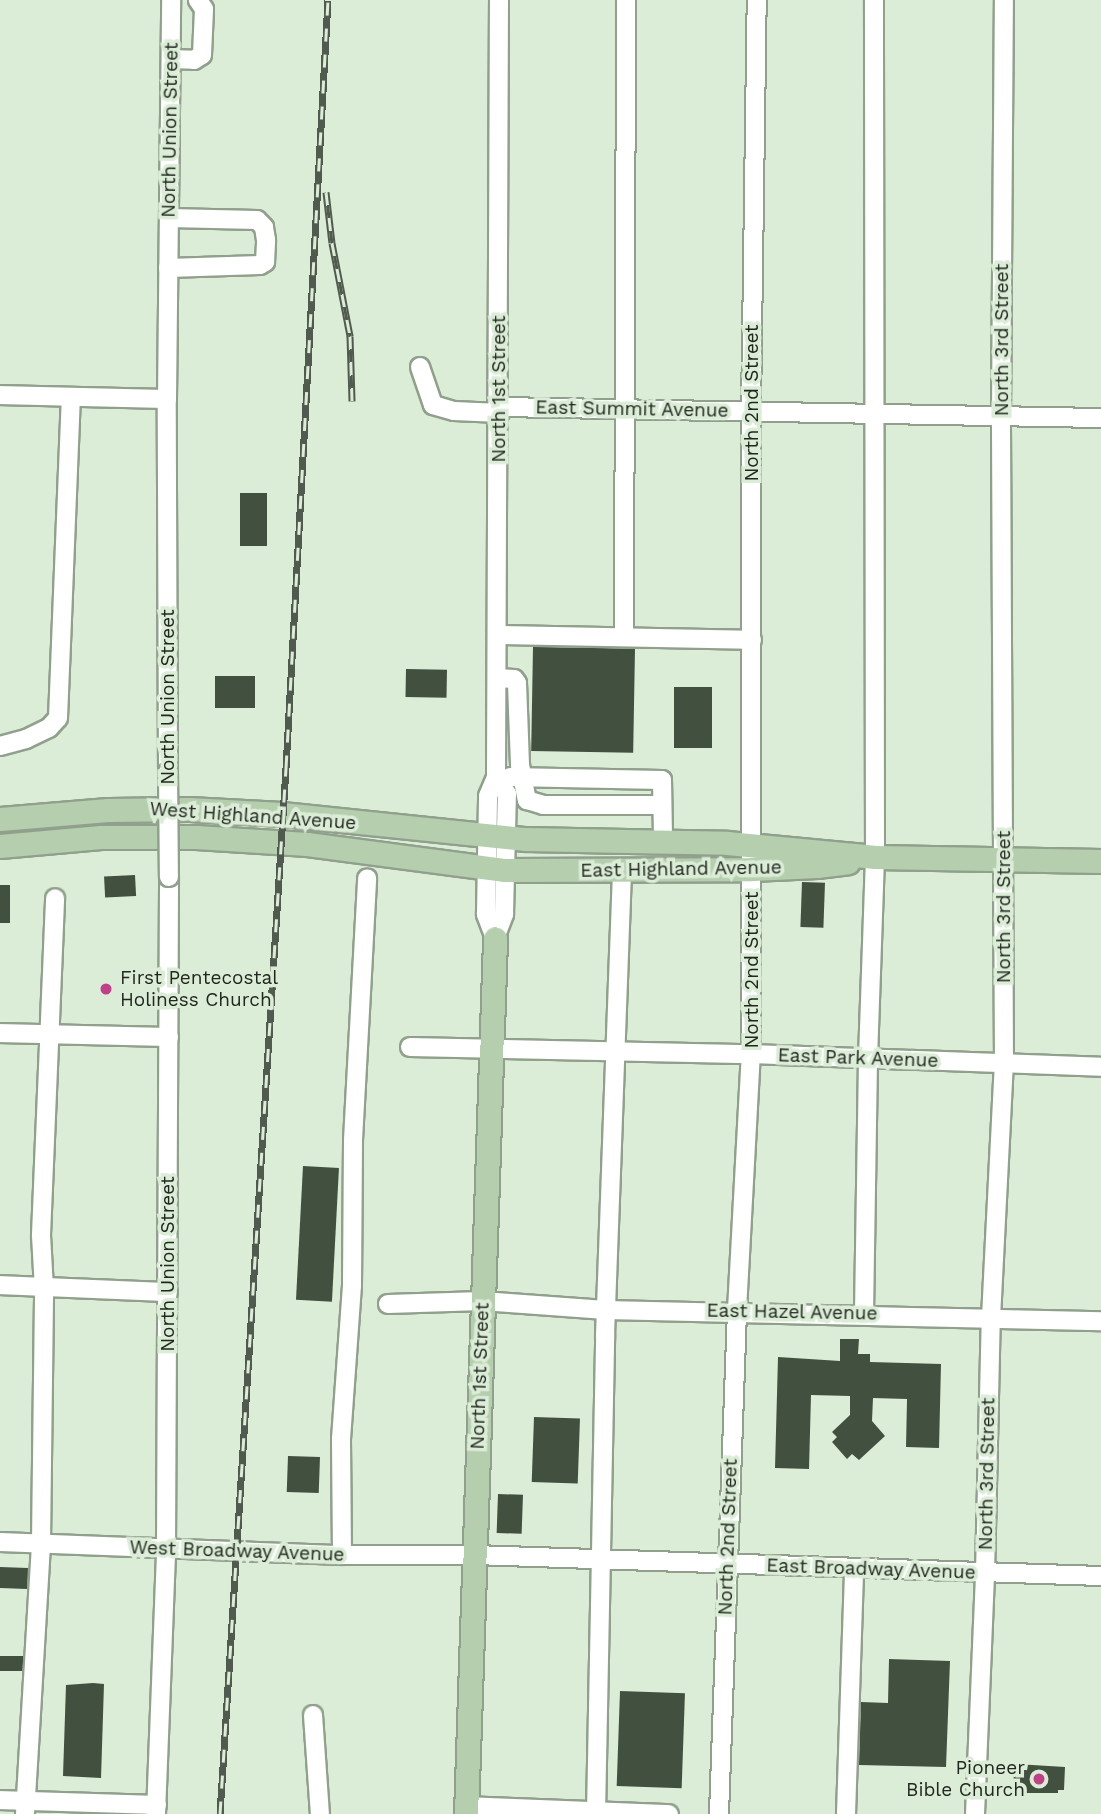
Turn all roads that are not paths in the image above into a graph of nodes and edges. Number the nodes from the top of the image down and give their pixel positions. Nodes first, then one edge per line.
1 (171, 0) edge
2 (198, 0) edge
3 (499, 0) edge
4 (626, 0) edge
5 (757, 0) edge
6 (874, 0) edge
7 (1004, 0) edge
8 (170, 59) junction
9 (169, 218) junction
10 (168, 268) junction
11 (421, 367) dead end
12 (0, 395) edge
13 (71, 397) junction
14 (167, 399) junction
15 (624, 409) junction
16 (499, 410) junction
17 (751, 410) junction
18 (874, 413) junction
19 (1001, 416) junction
20 (1101, 418) edge
21 (497, 635) junction
22 (624, 637) junction
23 (752, 640) junction
24 (497, 678) junction
25 (0, 747) edge
26 (496, 777) junction
27 (522, 777) junction
28 (662, 805) junction
29 (0, 819) edge
30 (496, 837) junction
31 (663, 840) junction
32 (752, 844) junction
33 (0, 846) edge
34 (876, 857) junction
35 (1005, 858) junction
36 (1101, 860) edge
37 (496, 869) junction
38 (752, 869) junction
39 (622, 870) junction
40 (367, 878) dead end
41 (55, 898) dead end
42 (495, 938) joint
43 (0, 1033) edge
44 (50, 1034) junction
45 (169, 1037) junction
46 (410, 1047) dead end
47 (490, 1047) junction
48 (615, 1050) junction
49 (751, 1054) junction
50 (868, 1058) junction
51 (1004, 1064) junction
52 (1101, 1067) edge
53 (0, 1285) edge
54 (44, 1289) junction
55 (168, 1292) junction
56 (482, 1301) junction
57 (388, 1304) dead end
58 (607, 1310) junction
59 (737, 1310) junction
60 (864, 1314) junction
61 (990, 1318) junction
62 (1101, 1321) edge
63 (0, 1542) edge
64 (41, 1543) junction
65 (166, 1548) junction
66 (342, 1555) junction
67 (474, 1555) junction
68 (602, 1561) junction
69 (727, 1564) junction
70 (854, 1569) junction
71 (985, 1573) junction
72 (1101, 1576) edge
73 (313, 1715) dead end
74 (0, 1800) edge
75 (25, 1807) edge
76 (157, 1809) edge
77 (466, 1810) edge
78 (596, 1813) edge
79 (320, 1814) edge
80 (669, 1814) edge
81 (719, 1814) edge
82 (846, 1814) edge
83 (975, 1814) edge

1 - 8 street, North Union Street
2 - 8 street
3 - 16 street, North 1st Street
4 - 15 street
5 - 17 street, North 2nd Street
6 - 18 street
7 - 19 street, North 3rd Street
8 - 9 street, North Union Street
9 - 10 street, North Union Street
9 - 10 street
10 - 14 street, North Union Street
11 - 16 street, East Summit Avenue
12 - 13 street
13 - 14 street
13 - 25 street
14 - 45 street, North Union Street, bridge
15 - 16 street, East Summit Avenue
15 - 17 street, East Summit Avenue
15 - 22 street
16 - 21 street, North 1st Street
17 - 18 street, East Summit Avenue
17 - 23 street, North 2nd Street
18 - 19 street, East Summit Avenue
18 - 34 street
19 - 20 street, East Summit Avenue
19 - 35 street, North 3rd Street
21 - 22 street
21 - 24 street, North 1st Street
22 - 23 street
23 - 32 street, North 2nd Street
24 - 26 street, North 1st Street
24 - 27 street
26 - 27 street
26 - 30 street, North 1st Street
27 - 28 street
27 - 28 street
28 - 31 street
29 - 30 main road, West Highland Avenue
30 - 31 main road, East Highland Avenue
30 - 37 street, North 1st Street
31 - 32 main road, East Highland Avenue
32 - 34 main road, East Highland Avenue
32 - 38 street, North 2nd Street
33 - 37 main road, West Highland Avenue
34 - 35 main road, East Highland Avenue
34 - 38 main road, East Highland Avenue
34 - 50 street
35 - 36 main road, East Highland Avenue
35 - 51 street, North 3rd Street
37 - 39 main road, East Highland Avenue
37 - 42 street, North 1st Street
38 - 39 main road, East Highland Avenue
38 - 49 street, North 2nd Street
39 - 48 street
40 - 66 street
41 - 44 street
42 - 47 main road, North 1st Street
43 - 44 street
44 - 45 street
44 - 54 street
45 - 55 street, North Union Street
46 - 47 street, East Park Avenue
47 - 48 street, East Park Avenue
47 - 56 main road, North 1st Street
48 - 49 street, East Park Avenue
48 - 58 street
49 - 50 street, East Park Avenue
49 - 59 street, North 2nd Street
50 - 51 street, East Park Avenue
50 - 60 street
51 - 52 street, East Park Avenue
51 - 61 street, North 3rd Street
53 - 54 street
54 - 55 street
54 - 64 street
55 - 65 street, North Union Street
56 - 57 street, East Hazel Avenue
56 - 58 street, East Hazel Avenue
56 - 67 main road, North 1st Street
58 - 59 street, East Hazel Avenue
58 - 68 street
59 - 60 street, East Hazel Avenue
59 - 69 street, North 2nd Street
60 - 61 street, East Hazel Avenue
61 - 62 street, East Hazel Avenue
61 - 71 street, North 3rd Street
63 - 64 street, West Broadway Avenue
64 - 65 street, West Broadway Avenue
64 - 75 street
65 - 66 street, West Broadway Avenue
65 - 76 street, North Union Street
66 - 67 street, West Broadway Avenue
67 - 68 street, East Broadway Avenue
67 - 77 main road, North 1st Street
68 - 69 street, East Broadway Avenue
68 - 78 street
69 - 70 street, East Broadway Avenue
69 - 81 street, North 2nd Street
70 - 71 street, East Broadway Avenue
70 - 82 street
71 - 72 street, East Broadway Avenue
71 - 83 street, North 3rd Street
73 - 79 street
74 - 75 street
75 - 76 street
77 - 78 street
78 - 80 street

